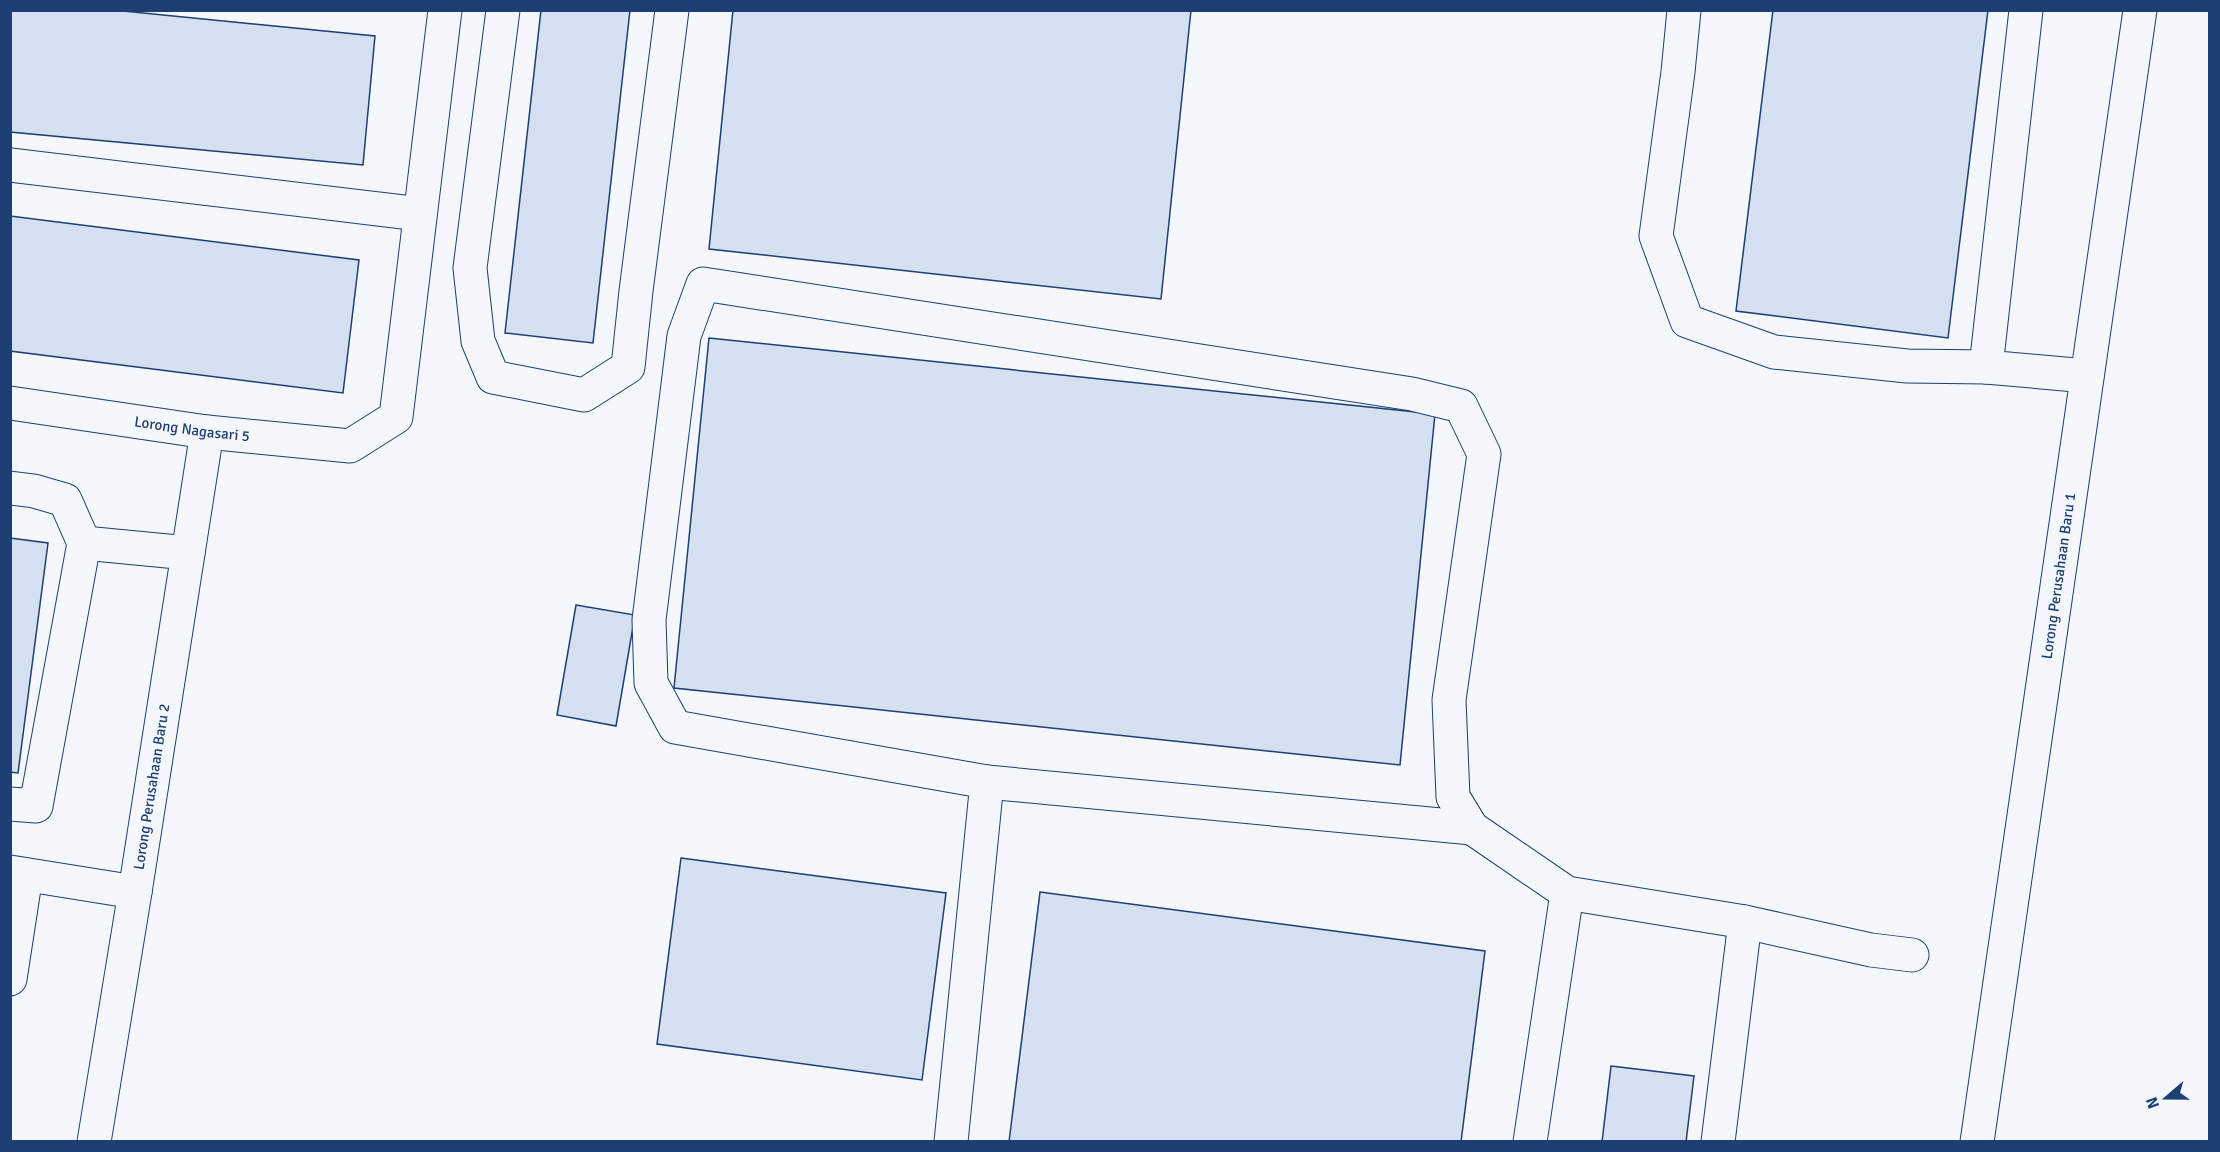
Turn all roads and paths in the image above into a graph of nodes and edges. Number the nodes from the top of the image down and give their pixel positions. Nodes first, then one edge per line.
1 (445, 10) edge
2 (503, 10) edge
3 (672, 10) edge
4 (1684, 10) edge
5 (2026, 10) edge
6 (2140, 10) edge
7 (10, 165) edge
8 (420, 214) junction
9 (1986, 367) junction
10 (2087, 376) junction
11 (10, 403) edge
12 (207, 432) junction
13 (10, 488) edge
14 (84, 543) junction
15 (188, 553) junction
16 (987, 782) junction
17 (10, 804) edge
18 (1472, 828) junction
19 (18, 874) edge
20 (135, 892) junction
21 (1567, 893) junction
22 (1745, 922) junction
23 (1912, 955) dead end
24 (10, 979) edge
25 (94, 1142) edge
26 (951, 1142) edge
27 (1530, 1142) edge
28 (1718, 1142) edge
29 (1977, 1142) edge

1 - 8 street
2 - 3 street
4 - 9 street
5 - 9 street
6 - 10 street, Lorong Perusahaan Baru 1
7 - 8 street
8 - 12 street, Lorong Nagasari 5
9 - 10 street
10 - 29 street, Lorong Perusahaan Baru 1
11 - 12 street, Lorong Nagasari 5
12 - 15 street, Lorong Perusahaan Baru 2
13 - 14 street
14 - 15 street
14 - 17 street
15 - 20 street, Lorong Perusahaan Baru 2
16 - 18 street
16 - 18 street
16 - 26 street
18 - 21 street
19 - 20 street
19 - 24 street
20 - 25 street, Lorong Perusahaan Baru 2
21 - 22 street
21 - 27 street
22 - 23 street
22 - 28 street

